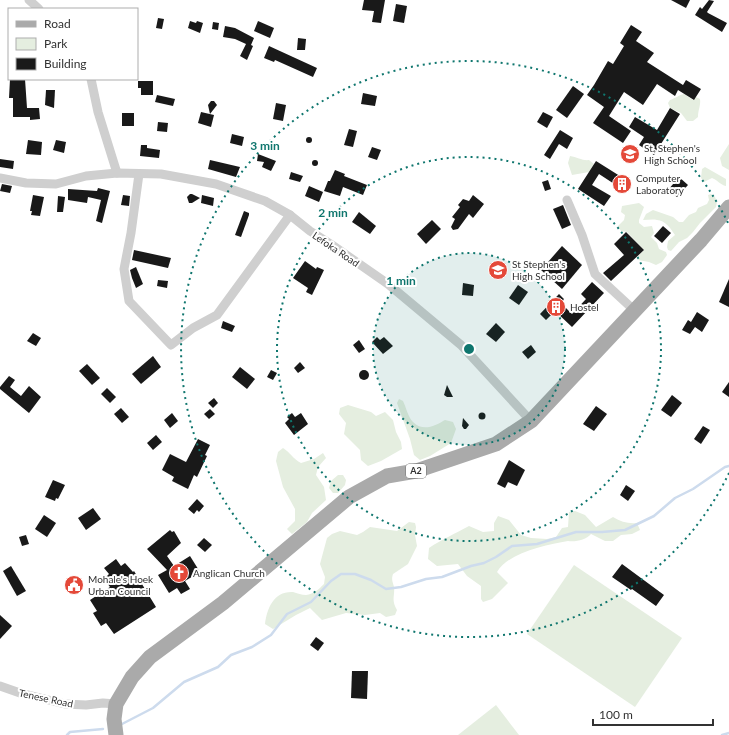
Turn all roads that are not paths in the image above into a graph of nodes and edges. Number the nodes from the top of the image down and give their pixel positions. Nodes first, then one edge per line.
1 (29, 0) edge
2 (38, 8) edge
3 (91, 80) edge
4 (117, 173) junction
5 (139, 174) junction
6 (0, 178) edge
7 (567, 200) dead end
8 (729, 207) edge
9 (290, 215) junction
10 (635, 311) junction
11 (531, 420) junction
12 (0, 686) edge
13 (116, 704) junction
14 (116, 735) edge

1 - 2 street
3 - 4 street
4 - 5 street, Lefoka Road
4 - 6 street, Lefoka Road
5 - 9 street, Lefoka Road
5 - 9 street
7 - 10 street
8 - 10 main road, A2
9 - 11 street, Lefoka Road
10 - 11 main road, A2
11 - 13 main road, A2
12 - 13 street, Tenese Road
13 - 14 main road, A2

